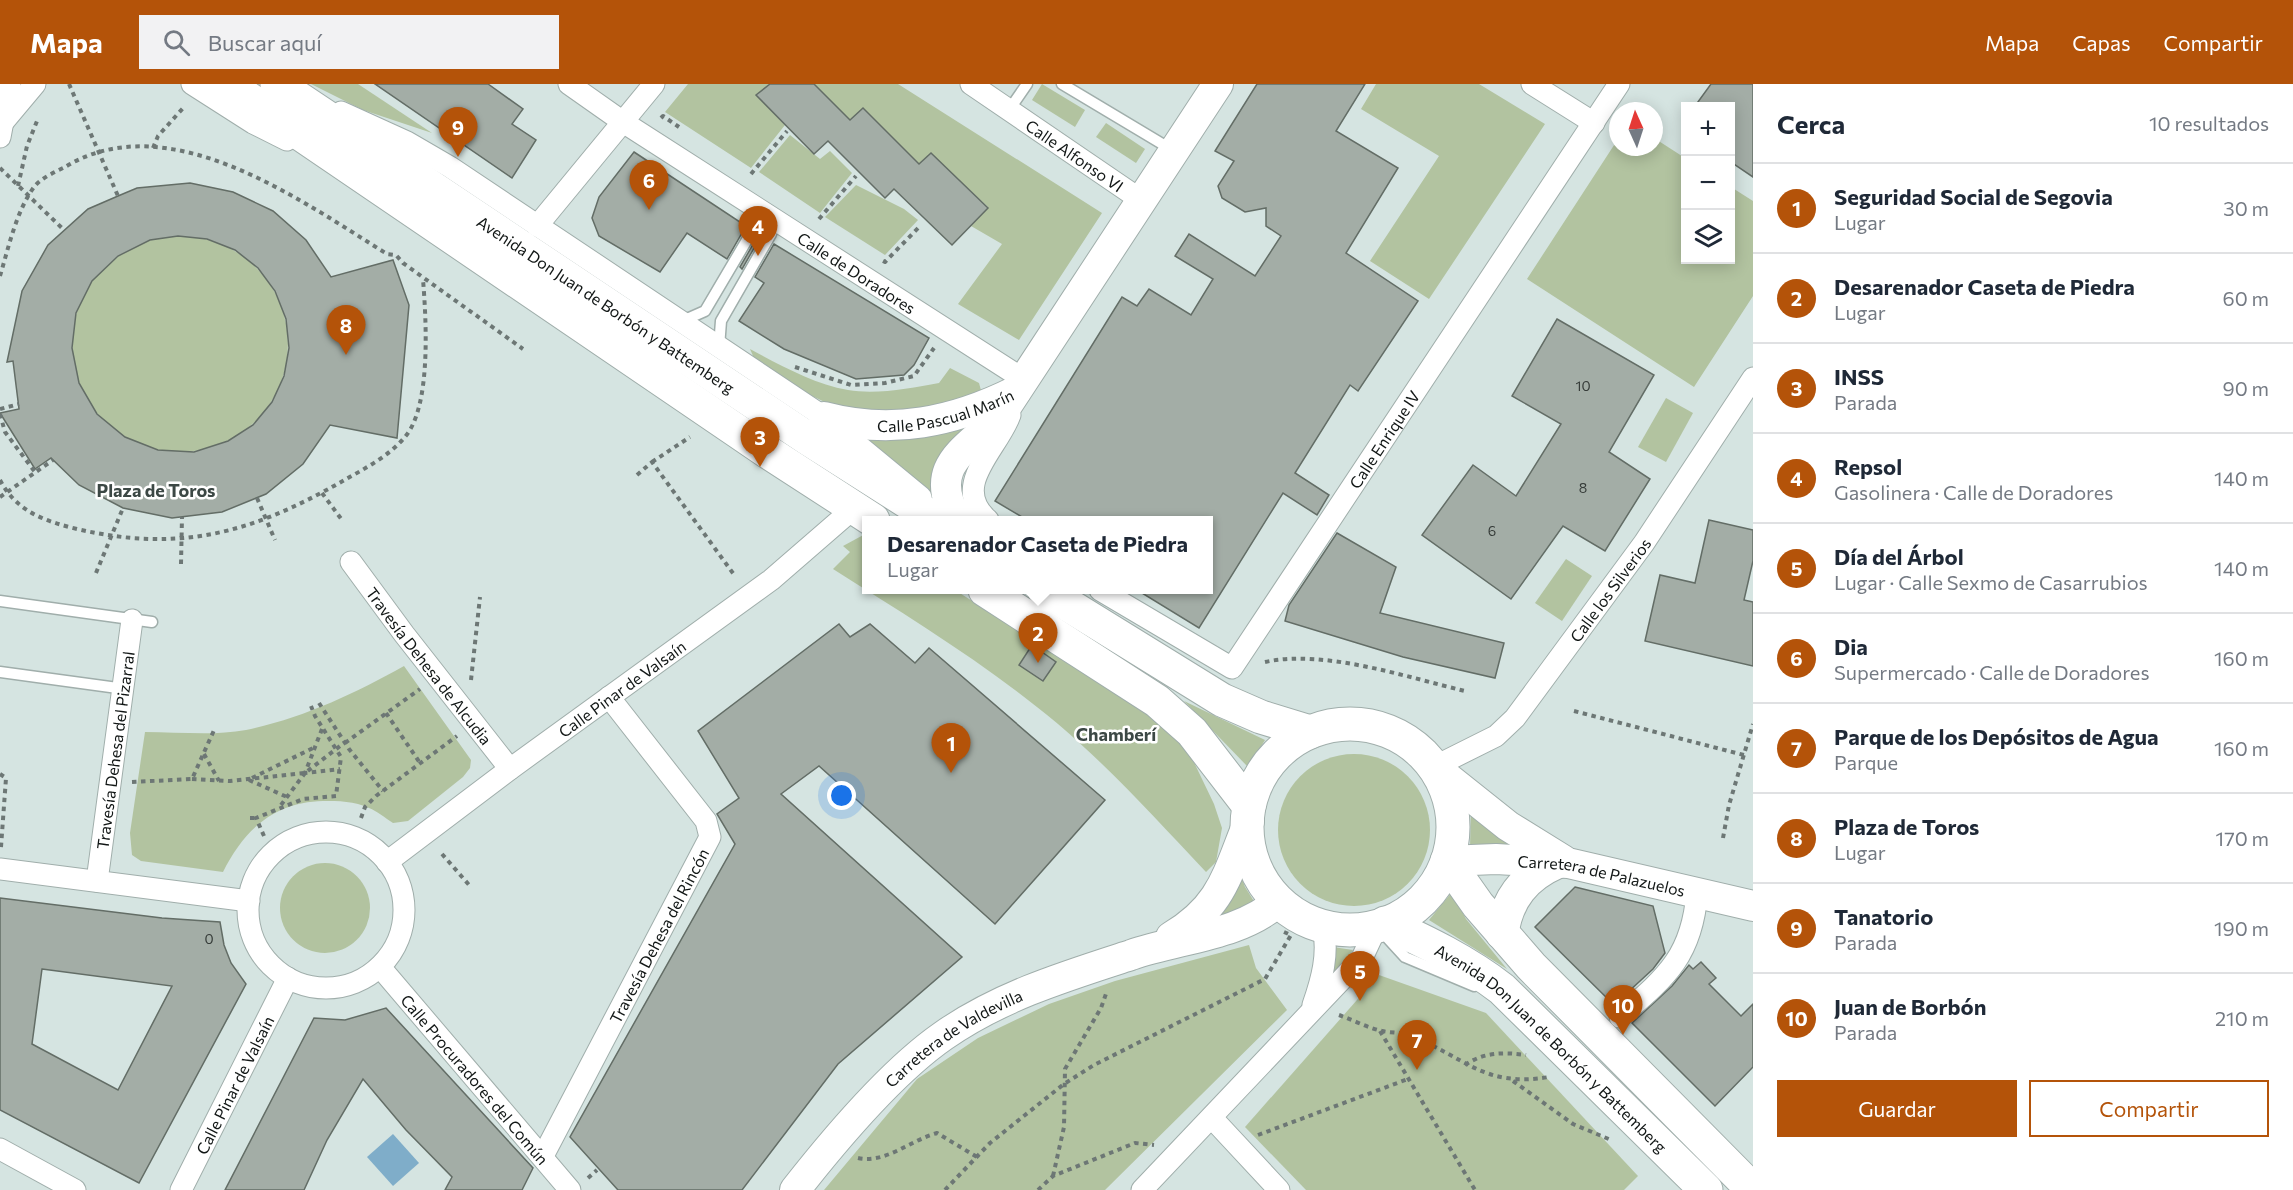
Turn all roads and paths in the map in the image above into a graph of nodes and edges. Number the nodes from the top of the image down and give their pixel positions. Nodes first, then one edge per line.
1 (10, 84) edge
2 (35, 84) edge
3 (69, 84) edge
4 (227, 84) edge
5 (277, 84) edge
6 (569, 84) edge
7 (654, 84) edge
8 (1027, 84) edge
9 (1062, 84) edge
10 (1218, 84) edge
11 (1532, 84) edge
12 (1619, 84) edge
13 (977, 86) edge
14 (191, 93) edge
15 (1009, 110) junction
16 (40, 115) dead end
17 (623, 122) junction
18 (1594, 123) junction
19 (2, 129) edge
20 (153, 148) junction
21 (1174, 151) junction
22 (99, 152) junction
23 (329, 153) junction
24 (0, 168) edge
25 (856, 176) dead end
26 (18, 186) junction
27 (28, 196) junction
28 (118, 196) dead end
29 (1141, 200) junction
30 (809, 213) dead end
31 (770, 215) junction
32 (819, 219) junction
33 (828, 225) dead end
34 (921, 225) dead end
35 (537, 226) junction
36 (64, 230) dead end
37 (876, 256) dead end
38 (0, 276) edge
39 (423, 278) junction
40 (680, 322) junction
41 (947, 330) junction
42 (719, 347) junction
43 (523, 349) dead end
44 (787, 364) dead end
45 (1753, 378) edge
46 (1019, 385) junction
47 (20, 404) dead end
48 (0, 409) edge
49 (0, 414) edge
50 (824, 417) junction
51 (690, 437) dead end
52 (52, 460) dead end
53 (652, 462) junction
54 (35, 472) junction
55 (637, 475) dead end
56 (0, 480) edge
57 (6, 492) junction
58 (322, 493) junction
59 (0, 497) edge
60 (256, 498) dead end
61 (123, 508) dead end
62 (863, 514) edge
63 (930, 516) edge
64 (943, 516) edge
65 (955, 516) edge
66 (985, 516) edge
67 (183, 517) dead end
68 (266, 519) junction
69 (342, 520) dead end
70 (111, 537) junction
71 (182, 539) junction
72 (275, 540) dead end
73 (351, 562) dead end
74 (181, 564) dead end
75 (96, 573) dead end
76 (991, 594) edge
77 (1050, 594) edge
78 (1107, 594) edge
79 (749, 596) junction
80 (480, 597) dead end
81 (0, 601) edge
82 (142, 621) joint
83 (1232, 668) junction
84 (0, 672) edge
85 (471, 682) dead end
86 (425, 685) dead end
87 (124, 689) junction
88 (1465, 691) dead end
89 (609, 697) junction
90 (319, 704) dead end
91 (311, 706) dead end
92 (1574, 711) dead end
93 (386, 713) junction
94 (1753, 724) edge
95 (215, 728) dead end
96 (322, 728) junction
97 (1310, 732) junction
98 (460, 734) dead end
99 (345, 743) junction
100 (315, 747) junction
101 (338, 748) junction
102 (204, 753) junction
103 (1744, 755) junction
104 (420, 763) junction
105 (1434, 767) junction
106 (510, 768) junction
107 (340, 769) junction
108 (305, 773) junction
109 (0, 774) edge
110 (192, 779) junction
111 (248, 780) junction
112 (219, 781) junction
113 (130, 782) dead end
114 (383, 791) junction
115 (287, 797) junction
116 (280, 806) junction
117 (1249, 813) junction
118 (250, 818) dead end
119 (256, 818) junction
120 (361, 818) dead end
121 (264, 836) dead end
122 (1723, 838) dead end
123 (442, 854) dead end
124 (1, 857) edge
125 (1447, 861) junction
126 (387, 862) junction
127 (1563, 862) junction
128 (0, 869) edge
129 (97, 881) junction
130 (471, 886) dead end
131 (1697, 893) junction
132 (249, 901) junction
133 (1753, 906) edge
134 (1279, 916) junction
135 (1381, 925) junction
136 (1323, 926) junction
137 (1502, 933) junction
138 (1154, 947) junction
139 (380, 967) junction
140 (288, 978) junction
141 (1109, 986) dead end
142 (1626, 1011) dead end
143 (1310, 1014) junction
144 (1337, 1014) dead end
145 (1380, 1031) junction
146 (1535, 1056) dead end
147 (1465, 1065) junction
148 (1555, 1076) dead end
149 (1408, 1079) junction
150 (1511, 1080) junction
151 (1064, 1084) junction
152 (1212, 1118) junction
153 (1249, 1139) dead end
154 (1615, 1141) dead end
155 (1160, 1147) dead end
156 (829, 1148) junction
157 (0, 1149) edge
158 (543, 1156) junction
159 (977, 1157) junction
160 (1053, 1176) junction
161 (561, 1185) edge
162 (75, 1190) edge
163 (181, 1190) edge
164 (795, 1190) edge
165 (945, 1190) edge
166 (1038, 1190) edge
167 (1142, 1190) edge
168 (1280, 1190) edge
169 (1475, 1190) edge
170 (1706, 1190) edge
171 (1753, 1190) edge

1 - 19 street
2 - 19 street
3 - 22 path
4 - 23 main road, Avenida Don Juan de Borbón y Battemberg
5 - 35 street, Avenida Don Juan de Borbón y Battemberg
5 - 63 main road, Avenida Don Juan de Borbón y Battemberg
6 - 17 street, Calle de Doradores
7 - 17 street
8 - 15 lane, Calle Alfonso VI
9 - 21 lane
10 - 21 street, Calle Pascual Marín
11 - 18 street
12 - 18 street, Calle Enrique IV
13 - 15 street, Calle Alfonso VI
14 - 20 path
14 - 23 street
15 - 29 street, Calle Alfonso VI
16 - 26 path
17 - 31 street, Calle de Doradores
17 - 35 street
18 - 83 street, Calle Enrique IV
20 - 22 path
20 - 39 path
21 - 29 street, Calle Pascual Marín
22 - 27 path
22 - 28 path
23 - 62 main road, Avenida Don Juan de Borbón y Battemberg
24 - 26 path
25 - 32 path
26 - 27 path
27 - 36 path
27 - 38 path
29 - 46 street, Calle Pascual Marín
30 - 32 path
31 - 40 lane
31 - 41 street, Calle de Doradores
31 - 42 lane
32 - 33 path
34 - 37 path
35 - 40 street, Avenida Don Juan de Borbón y Battemberg
39 - 43 path
39 - 58 path
40 - 42 street, Avenida Don Juan de Borbón y Battemberg
41 - 44 path
41 - 46 street, Calle de Doradores
42 - 50 street, Avenida Don Juan de Borbón y Battemberg
45 - 105 street, Calle los Silverios
46 - 50 street, Calle Pascual Marín
46 - 65 street, Calle Pascual Marín
46 - 66 street
47 - 48 path
49 - 54 path
50 - 64 street, Avenida Don Juan de Borbón y Battemberg
51 - 53 path
52 - 54 path
53 - 55 path
53 - 79 path
54 - 57 path
56 - 57 path
57 - 59 path
57 - 70 path
58 - 68 path
58 - 69 path
60 - 68 path
61 - 70 path
62 - 79 street, Calle Pinar de Valsaín
67 - 71 path
68 - 71 path
68 - 72 path
70 - 71 path
70 - 75 path
71 - 74 path
73 - 106 street, Travesía Dehesa de Alcudia
76 - 117 main road
77 - 97 main road
78 - 83 street
79 - 89 street, Calle Pinar de Valsaín
80 - 85 path
81 - 82 lane
82 - 87 street, Travesía Dehesa del Pizarral
83 - 88 path
84 - 87 lane
86 - 93 path
87 - 129 street, Travesía Dehesa del Pizarral
89 - 106 street, Calle Pinar de Valsaín
89 - 158 street, Travesía Dehesa del Rincón
90 - 99 path
91 - 96 path
92 - 103 path
93 - 99 path
93 - 104 path
94 - 103 path
95 - 102 path
96 - 100 path
96 - 101 path
97 - 105 main road
97 - 117 main road
98 - 104 path
99 - 114 path
100 - 108 path
100 - 111 path
101 - 107 path
101 - 108 path
102 - 110 path
102 - 112 path
103 - 122 path
104 - 114 path
105 - 125 main road
105 - 127 street
106 - 126 street, Calle Pinar de Valsaín
107 - 108 path
107 - 116 path
108 - 111 path
108 - 115 path
109 - 124 path
110 - 112 path
110 - 113 path
111 - 112 path
111 - 115 path
114 - 120 path
115 - 116 path
116 - 119 path
117 - 134 main road
117 - 138 street, Carretera de Valdevilla
118 - 119 path
119 - 121 path
123 - 130 path
125 - 127 street, Carretera de Palazuelos
125 - 135 main road
125 - 137 main road, Avenida Don Juan de Borbón y Battemberg
126 - 132 street
126 - 139 street
127 - 131 street, Carretera de Palazuelos
127 - 137 main road
128 - 129 street
129 - 132 street
131 - 133 street, Carretera de Palazuelos
131 - 142 street
132 - 140 street
134 - 136 main road
134 - 138 street, Carretera de Valdevilla
134 - 151 path
135 - 136 main road
135 - 143 street
135 - 170 main road, Avenida Don Juan de Borbón y Battemberg
136 - 143 street
137 - 171 main road, Avenida Don Juan de Borbón y Battemberg
138 - 156 street, Carretera de Valdevilla
139 - 140 street
139 - 158 street, Calle Procuradores del Común
140 - 163 street, Calle Pinar de Valsaín
141 - 151 path
143 - 152 street
144 - 145 path
145 - 147 path
145 - 149 path
146 - 147 path
147 - 150 path
148 - 150 path
149 - 153 path
149 - 169 path
150 - 154 path
151 - 159 path
151 - 160 path
152 - 167 street
152 - 168 street
155 - 160 path
156 - 159 path
156 - 164 street, Carretera de Valdevilla
157 - 162 street
158 - 161 street, Calle Procuradores del Común
159 - 165 path
160 - 166 path

